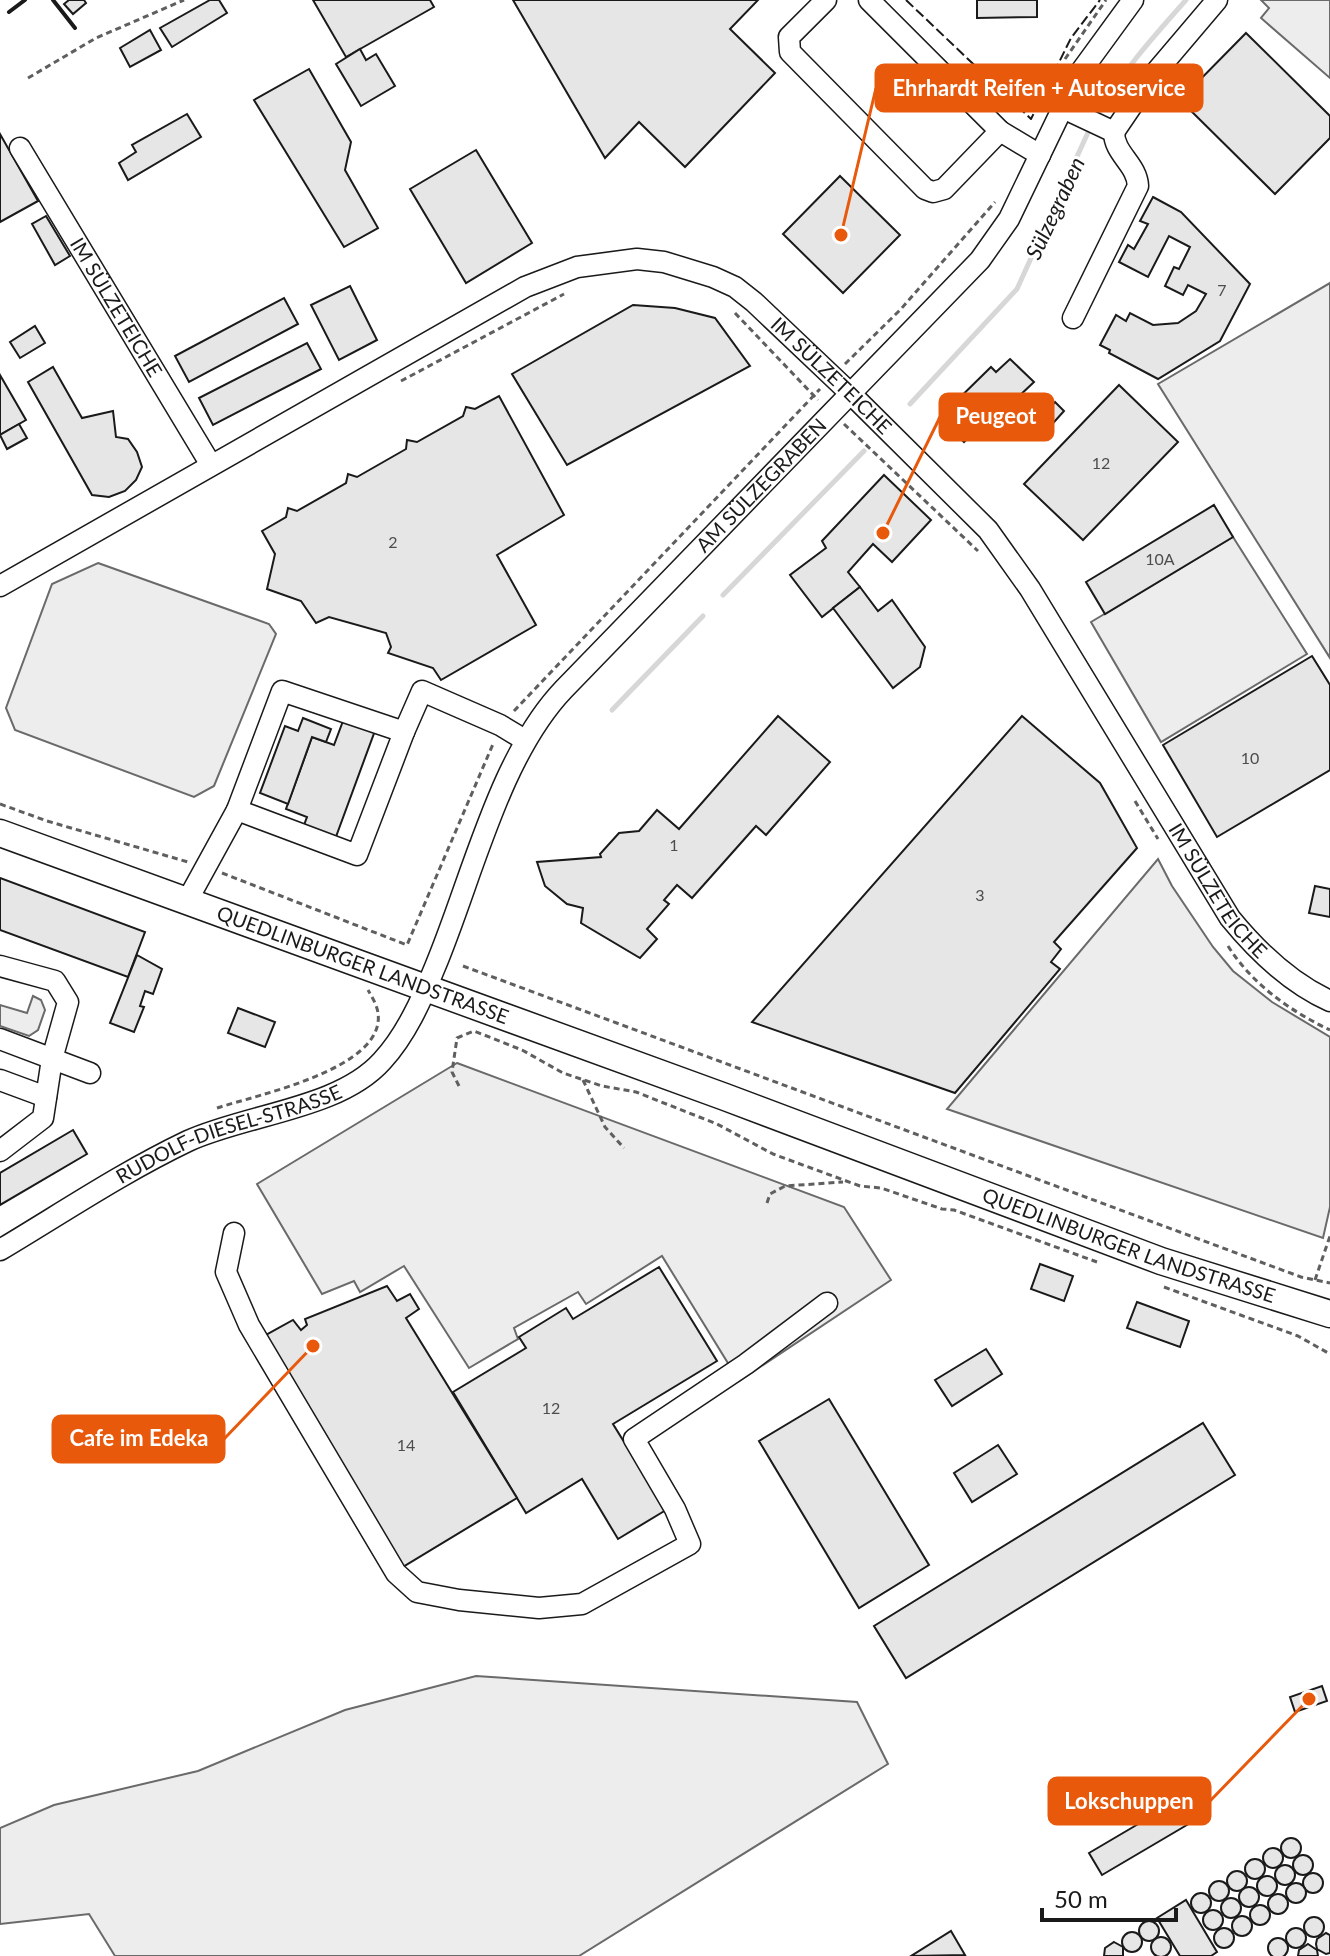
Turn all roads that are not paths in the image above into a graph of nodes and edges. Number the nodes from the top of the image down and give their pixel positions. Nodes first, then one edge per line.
1 (826, 0) edge
2 (869, 0) edge
3 (1133, 0) edge
4 (1217, 0) edge
5 (1063, 108) junction
6 (1109, 130) junction
7 (1000, 131) junction
8 (20, 148) dead end
9 (1040, 155) junction
10 (1073, 318) dead end
11 (851, 394) junction
12 (211, 465) junction
13 (0, 586) edge
14 (404, 732) junction
15 (525, 740) junction
16 (237, 810) junction
17 (0, 833) edge
18 (187, 901) junction
19 (0, 966) edge
20 (426, 989) junction
21 (1330, 1001) edge
22 (0, 1039) edge
23 (52, 1059) junction
24 (90, 1073) dead end
25 (0, 1080) edge
26 (46, 1097) junction
27 (0, 1151) edge
28 (234, 1233) dead end
29 (0, 1250) edge
30 (827, 1303) dead end
31 (1330, 1314) edge

1 - 7 street
2 - 7 street
3 - 5 street, AM SÜLZEGRABEN
4 - 6 street
5 - 6 street
5 - 9 street, AM SÜLZEGRABEN
6 - 10 street
7 - 9 street
8 - 12 street, IM SÜLZETEICHE
9 - 11 street, AM SÜLZEGRABEN
11 - 12 street, IM SÜLZETEICHE
11 - 15 street, AM SÜLZEGRABEN
11 - 21 street, IM SÜLZETEICHE
12 - 13 street, IM SÜLZETEICHE
14 - 15 street
14 - 16 street
14 - 16 street
15 - 20 street, AM SÜLZEGRABEN
16 - 18 street
17 - 18 main road, QUEDLINBURGER LANDSTRASSE
18 - 20 main road, QUEDLINBURGER LANDSTRASSE
19 - 23 street
20 - 29 street, RUDOLF-DIESEL-STRASSE
20 - 31 main road, QUEDLINBURGER LANDSTRASSE
22 - 23 street
23 - 24 street
23 - 26 street
25 - 26 street
26 - 27 street
28 - 30 street

